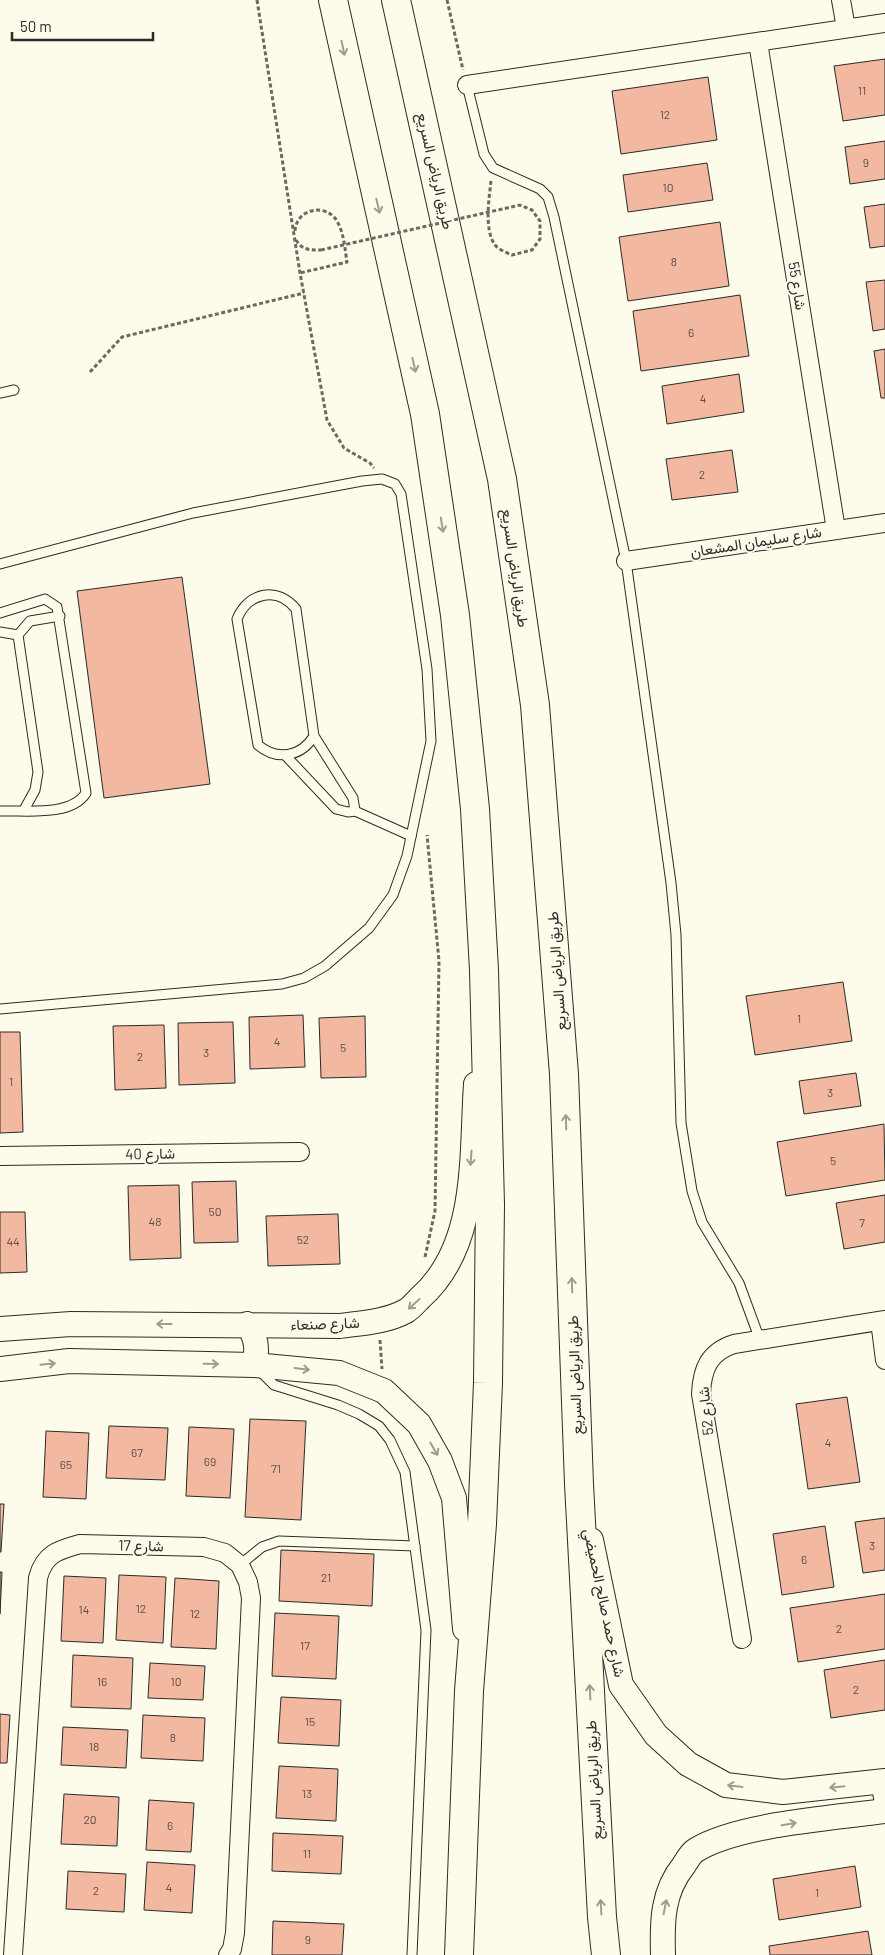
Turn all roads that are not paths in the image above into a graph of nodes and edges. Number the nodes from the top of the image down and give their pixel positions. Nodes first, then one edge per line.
1 (333, 0) edge
2 (841, 0) edge
3 (398, 7) edge
4 (885, 23) edge
5 (846, 28) junction
6 (758, 42) junction
7 (466, 85) joint
8 (14, 390) dead end
9 (0, 393) edge
10 (885, 522) edge
11 (836, 530) junction
12 (626, 561) junction
13 (0, 564) edge
14 (0, 612) edge
15 (60, 616) junction
16 (0, 632) edge
17 (18, 635) junction
18 (314, 736) junction
19 (285, 755) junction
20 (2, 810) edge
21 (24, 810) junction
22 (355, 810) junction
23 (411, 836) junction
24 (484, 970) junction
25 (0, 1010) edge
26 (300, 1152) dead end
27 (0, 1156) edge
28 (882, 1320) edge
29 (247, 1324) junction
30 (0, 1329) edge
31 (760, 1340) junction
32 (885, 1360) edge
33 (254, 1365) junction
34 (0, 1369) edge
35 (579, 1484) junction
36 (415, 1546) junction
37 (240, 1565) junction
38 (742, 1639) dead end
39 (469, 1691) junction
40 (883, 1781) edge
41 (885, 1810) edge
42 (13, 1955) edge
43 (228, 1955) edge
44 (412, 1955) edge
45 (459, 1955) edge
46 (606, 1955) edge
47 (663, 1955) edge

1 -> 24 highway
2 - 5 street
35 -> 3 highway, طريق الرياض السريع
4 - 5 street
5 - 6 street
6 - 7 street
6 - 11 street, شارع 55
7 - 12 lane
8 - 9 lane
10 - 11 street, شارع سليمان المشعان
11 - 12 street, شارع سليمان المشعان
12 - 31 lane
13 - 23 lane
14 - 15 lane
15 - 17 lane
15 - 21 lane
16 - 17 lane
17 - 21 lane
18 - 19 lane
18 - 19 lane
18 - 22 lane
19 - 22 lane
20 - 21 lane
22 - 23 lane
23 - 25 lane
24 -> 29 main road, شارع صنعاء
24 - 39 highway
26 - 27 street, شارع 40
28 - 31 street, شارع 52
28 - 32 street
29 -> 30 main road, شارع صنعاء
29 - 33 main road
31 - 38 street, شارع 52
34 -> 33 main road
33 - 36 lane
33 -> 39 main road
40 -> 35 main road, شارع حمد صالح الحميضي
46 -> 35 highway, طريق الرياض السريع
36 - 37 lane
36 - 44 lane
37 - 42 street, شارع 17
37 - 43 street
39 - 45 highway
40 - 41 street
47 -> 41 main road

